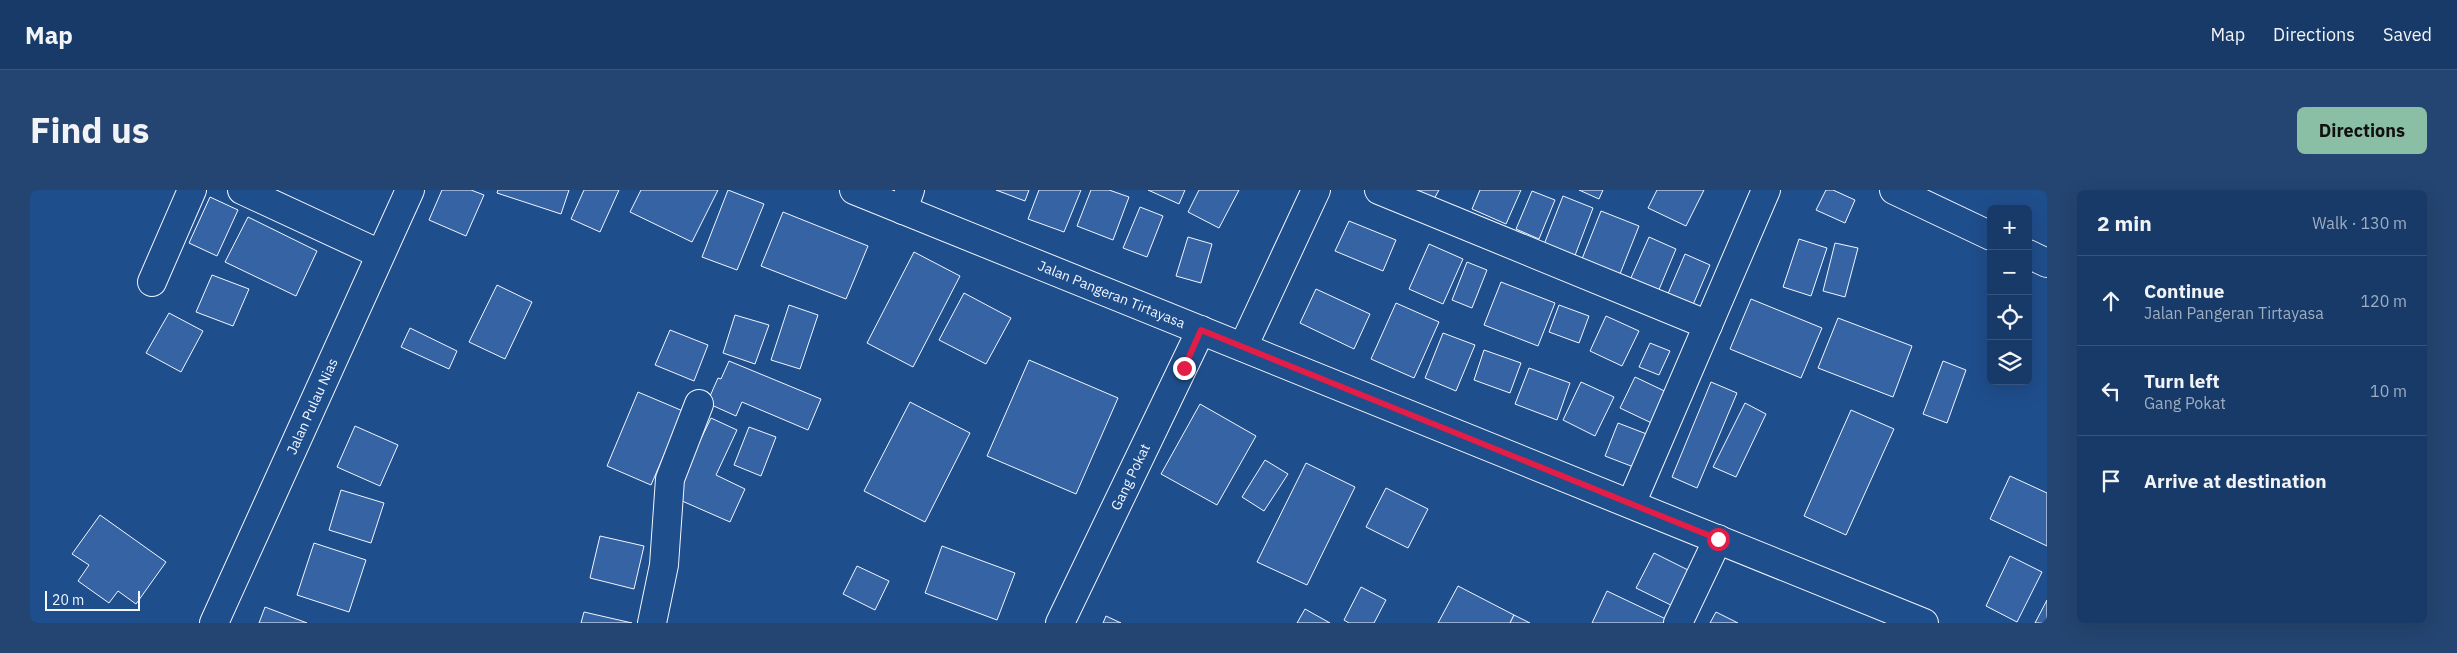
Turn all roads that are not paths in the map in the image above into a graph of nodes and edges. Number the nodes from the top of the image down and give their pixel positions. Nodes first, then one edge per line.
1 (192, 190) edge
2 (242, 190) edge
3 (410, 190) edge
4 (854, 190) edge
5 (1316, 190) edge
6 (1379, 190) edge
7 (1894, 190) edge
8 (1763, 191) edge
9 (906, 200) edge
10 (1987, 234) edge
11 (380, 254) junction
12 (2032, 256) edge
13 (2047, 263) edge
14 (152, 282) dead end
15 (1708, 325) junction
16 (1201, 330) junction
17 (1243, 347) junction
18 (699, 404) dead end
19 (1631, 504) junction
20 (1718, 539) junction
21 (214, 623) edge
22 (652, 623) edge
23 (1060, 623) edge
24 (1678, 623) edge
25 (1924, 623) edge

1 - 14 street
2 - 11 street
3 - 11 street, Jalan Pulau Nias
4 - 9 street, Jalan Pangeran Tirtayasa
5 - 17 street
6 - 15 street
7 - 10 street
8 - 15 street
9 - 16 street, Jalan Pangeran Tirtayasa
11 - 21 street, Jalan Pulau Nias
12 - 13 street
15 - 19 street
16 - 17 street, Jalan Pangeran Tirtayasa
16 - 23 street, Gang Pokat
17 - 19 street, Jalan Pangeran Tirtayasa
18 - 22 street
19 - 20 street, Jalan Pangeran Tirtayasa
20 - 24 street
20 - 25 street, Jalan Pangeran Tirtayasa

